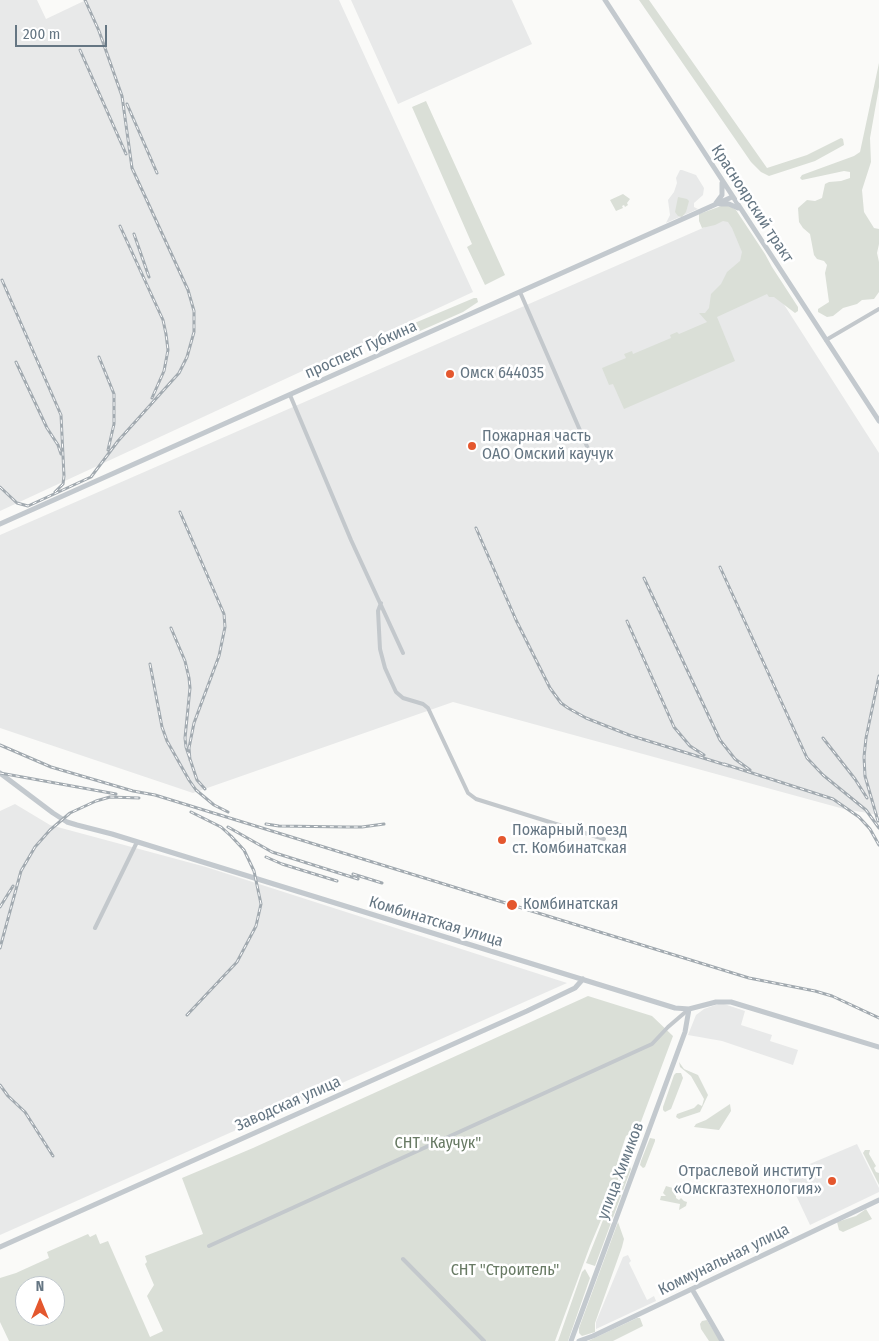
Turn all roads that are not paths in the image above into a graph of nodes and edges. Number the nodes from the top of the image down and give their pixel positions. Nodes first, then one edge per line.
1 (605, 0) edge
2 (720, 178) junction
3 (732, 197) junction
4 (712, 206) junction
5 (743, 213) junction
6 (520, 292) junction
7 (879, 309) edge
8 (826, 340) junction
9 (290, 395) junction
10 (879, 421) edge
11 (592, 458) dead end
12 (0, 524) edge
13 (381, 603) junction
14 (403, 653) dead end
15 (2, 776) edge
16 (604, 839) dead end
17 (137, 842) junction
18 (95, 928) dead end
19 (583, 979) junction
20 (689, 1009) junction
21 (879, 1047) edge
22 (879, 1200) edge
23 (209, 1246) dead end
24 (0, 1247) edge
25 (403, 1259) dead end
26 (692, 1289) junction
27 (484, 1341) edge
28 (571, 1341) edge
29 (579, 1341) edge
30 (722, 1341) edge

1 - 2 main road, Красноярский тракт
2 - 3 main road, Красноярский тракт
2 - 4 main road
3 - 4 main road, проспект Губкина
3 - 5 main road, Красноярский тракт
4 - 5 main road
4 - 6 main road, проспект Губкина
5 - 8 main road, Красноярский тракт
6 - 9 main road, проспект Губкина
6 - 11 street
7 - 8 street
8 - 10 main road, Красноярский тракт
9 - 12 main road, проспект Губкина
9 - 13 street
13 - 14 street
13 - 16 street
15 - 17 main road, Комбинатская улица
17 - 18 street
17 - 19 main road, Комбинатская улица
19 - 20 main road, Комбинатская улица
19 - 24 main road, Заводская улица
20 - 21 main road, Комбинатская улица
20 - 23 street
20 - 28 main road, улица Химиков
22 - 26 main road, Коммунальная улица
25 - 27 street
26 - 29 main road, Коммунальная улица
26 - 30 main road

